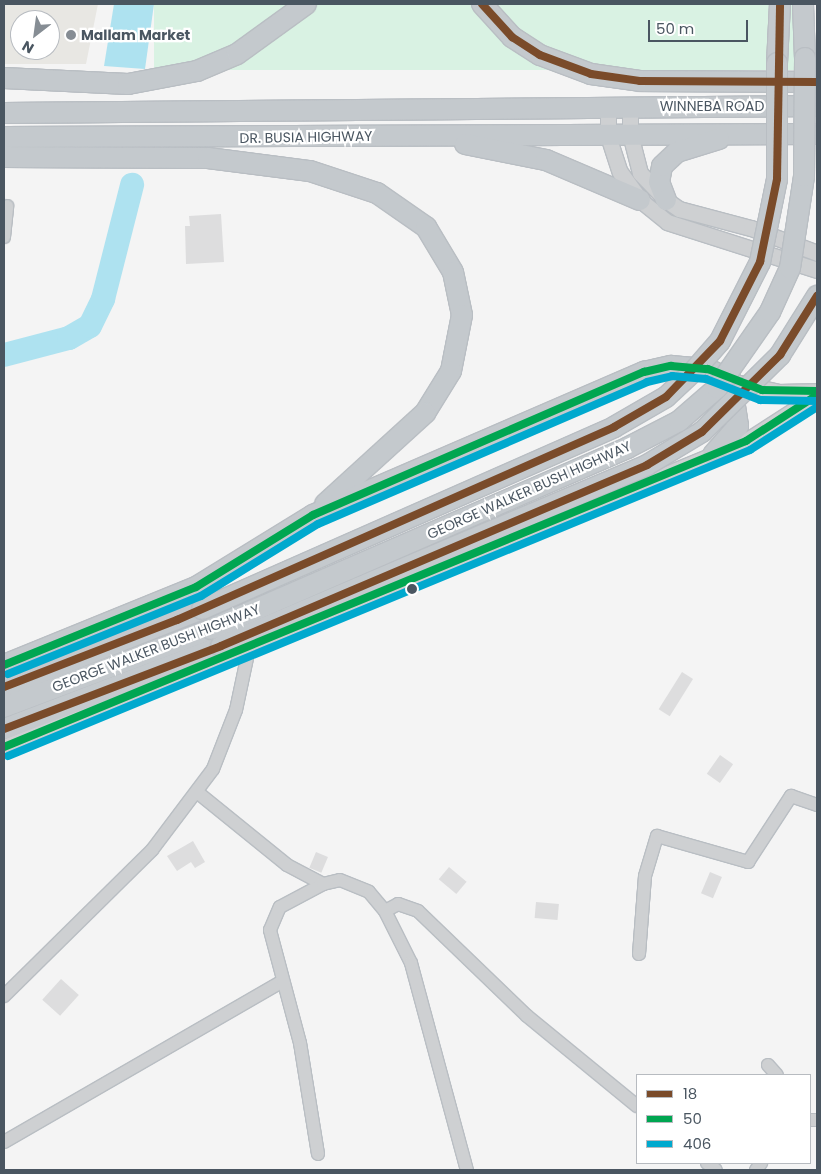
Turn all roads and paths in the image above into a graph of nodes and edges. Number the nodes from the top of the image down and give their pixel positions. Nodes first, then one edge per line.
1 (306, 4) edge
2 (482, 4) edge
3 (780, 4) edge
4 (803, 4) edge
5 (4, 78) edge
6 (817, 82) edge
7 (608, 106) junction
8 (817, 106) edge
9 (630, 107) junction
10 (4, 112) edge
11 (630, 134) junction
12 (736, 134) junction
13 (817, 134) edge
14 (421, 135) junction
15 (608, 136) junction
16 (4, 137) edge
17 (4, 158) edge
18 (640, 200) junction
19 (666, 200) junction
20 (7, 206) dead end
21 (4, 237) edge
22 (817, 253) edge
23 (817, 270) edge
24 (817, 296) edge
25 (731, 380) junction
26 (817, 391) edge
27 (817, 395) edge
28 (713, 455) junction
29 (313, 515) junction
30 (249, 649) junction
31 (4, 665) edge
32 (4, 687) edge
33 (4, 707) edge
34 (4, 730) edge
35 (4, 747) edge
36 (197, 792) junction
37 (817, 805) edge
38 (323, 884) junction
39 (385, 911) junction
40 (639, 954) dead end
41 (283, 981) junction
42 (4, 996) edge
43 (768, 1065) dead end
44 (776, 1074) edge
45 (636, 1105) edge
46 (4, 1142) edge
47 (318, 1154) dead end
48 (467, 1170) edge

1 - 5 highway
2 - 6 highway
3 - 32 highway, GEORGE WALKER BUSH HIGHWAY, bridge
4 - 33 highway, GEORGE WALKER BUSH HIGHWAY, bridge
7 - 9 highway, WINNEBA ROAD
7 - 10 highway, DR. BUSIA HIGHWAY
7 - 15 street
8 - 9 highway, WINNEBA ROAD
9 - 11 street
11 - 12 highway, WINNEBA ROAD
11 - 15 highway, WINNEBA ROAD
11 - 19 street
12 - 13 highway, WINNEBA ROAD
12 - 19 highway
14 - 15 highway, DR. BUSIA HIGHWAY
14 - 16 highway, DR. BUSIA HIGHWAY
14 - 18 highway
15 - 18 street
17 - 29 highway
18 - 23 street
19 - 22 street
20 - 21 street
24 - 34 highway, bridge
25 - 26 street
25 - 28 highway
25 - 29 highway
27 - 28 street
28 - 30 street
29 - 31 highway
30 - 35 street
30 - 36 street
36 - 38 street
36 - 42 street
37 - 40 street
38 - 39 street
38 - 41 street
39 - 45 street
39 - 48 street
41 - 46 street
41 - 47 street
43 - 44 street

